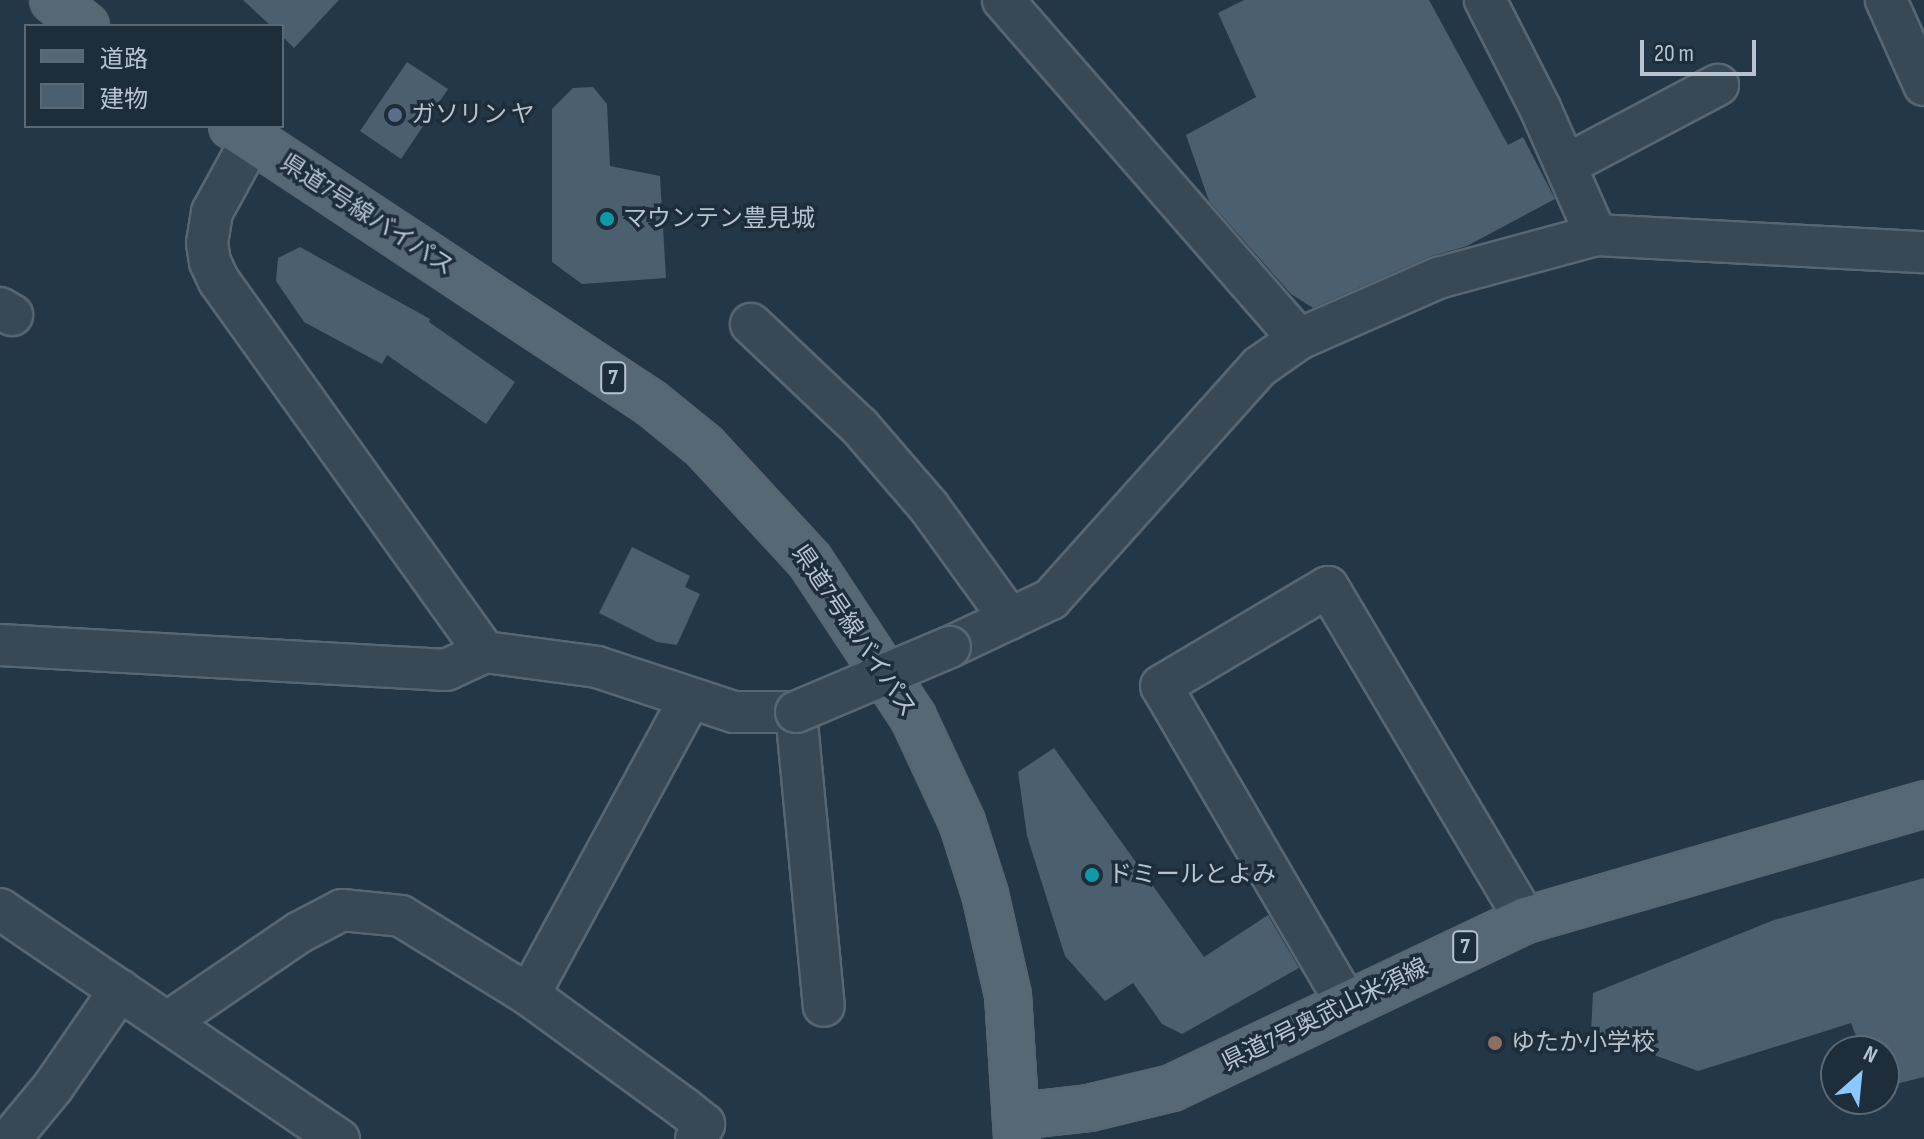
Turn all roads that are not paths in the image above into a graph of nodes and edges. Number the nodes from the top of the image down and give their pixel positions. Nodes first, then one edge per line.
1 (53, 0) edge
2 (1003, 0) edge
3 (1485, 0) edge
4 (1886, 0) edge
5 (83, 24) edge
6 (1718, 85) dead end
7 (1924, 85) edge
8 (242, 133) edge
9 (1566, 165) junction
10 (1596, 235) junction
11 (1924, 252) edge
12 (751, 324) dead end
13 (1299, 339) junction
14 (1010, 619) junction
15 (0, 645) edge
16 (485, 652) junction
17 (689, 700) junction
18 (796, 712) junction
19 (1924, 804) edge
20 (0, 909) edge
21 (1526, 920) junction
22 (120, 990) junction
23 (529, 995) junction
24 (1347, 1004) junction
25 (824, 1006) dead end
26 (168, 1022) junction
27 (1017, 1128) edge
28 (10, 1139) edge
29 (339, 1139) edge
30 (696, 1139) edge

1 - 5 main road
2 - 13 street
3 - 9 street
4 - 7 street
6 - 9 street
8 - 16 street
8 - 27 main road, 県道7号線バイパス / 7
9 - 10 street
10 - 11 street
10 - 13 street
12 - 14 street
13 - 14 street
14 - 18 street, bridge
15 - 16 street
16 - 17 street
17 - 18 street
17 - 23 street
18 - 25 street
19 - 21 main road, 県道7号奥武山米須線 / 7
20 - 22 street
21 - 24 main road, 県道7号奥武山米須線 / 7
21 - 24 street
22 - 26 street
22 - 28 street
23 - 26 street
23 - 30 street
24 - 27 main road, 県道7号奥武山米須線 / 7
26 - 29 street

